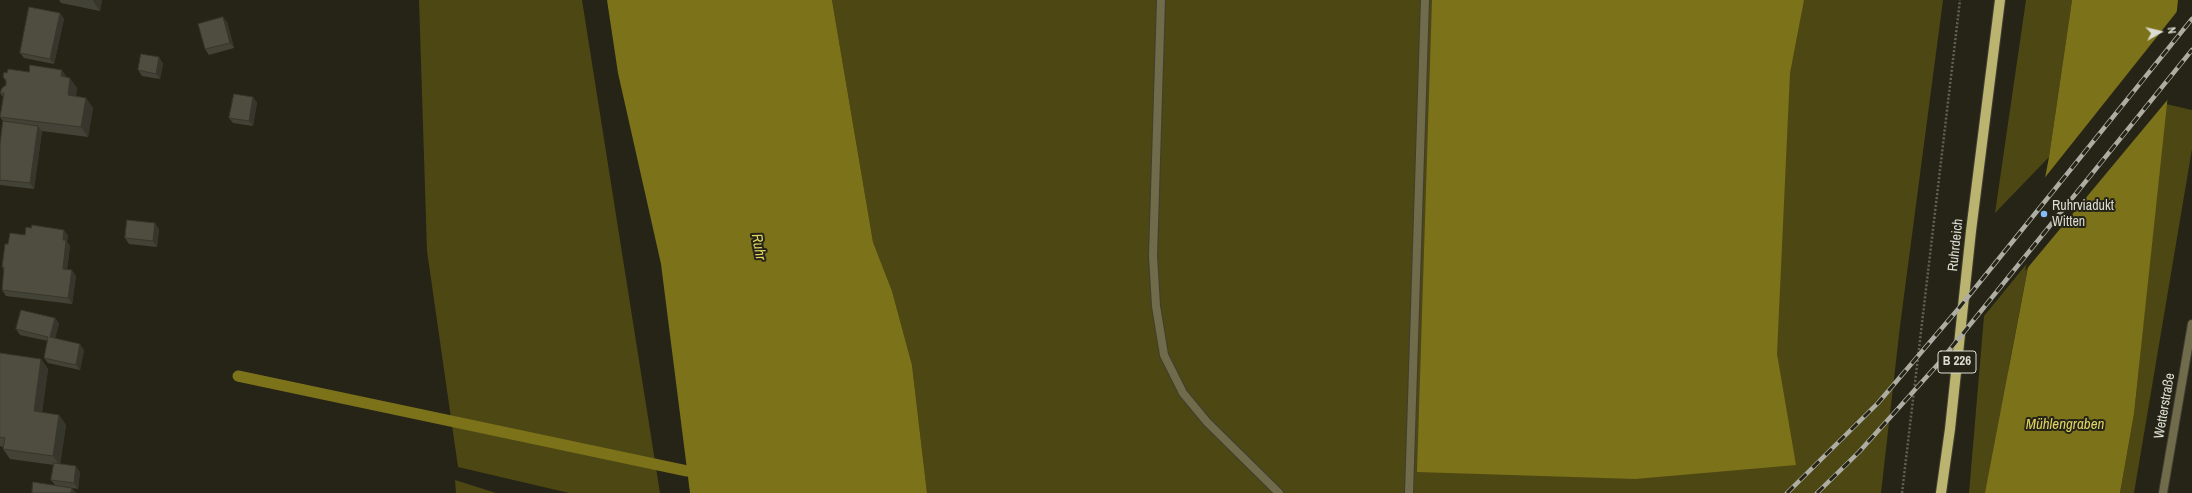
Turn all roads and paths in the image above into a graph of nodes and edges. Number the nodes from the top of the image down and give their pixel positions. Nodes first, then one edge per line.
1 (1161, 0) edge
2 (1425, 0) edge
3 (1960, 0) edge
4 (2000, 0) edge
5 (2192, 324) edge
6 (1279, 493) edge
7 (1409, 493) edge
8 (1902, 493) edge
9 (1941, 493) edge
10 (2163, 493) edge

1 - 6 street
2 - 7 street
3 - 8 path
4 - 9 main road, Ruhrdeich / B 226
5 - 10 street, Wetterstraße

